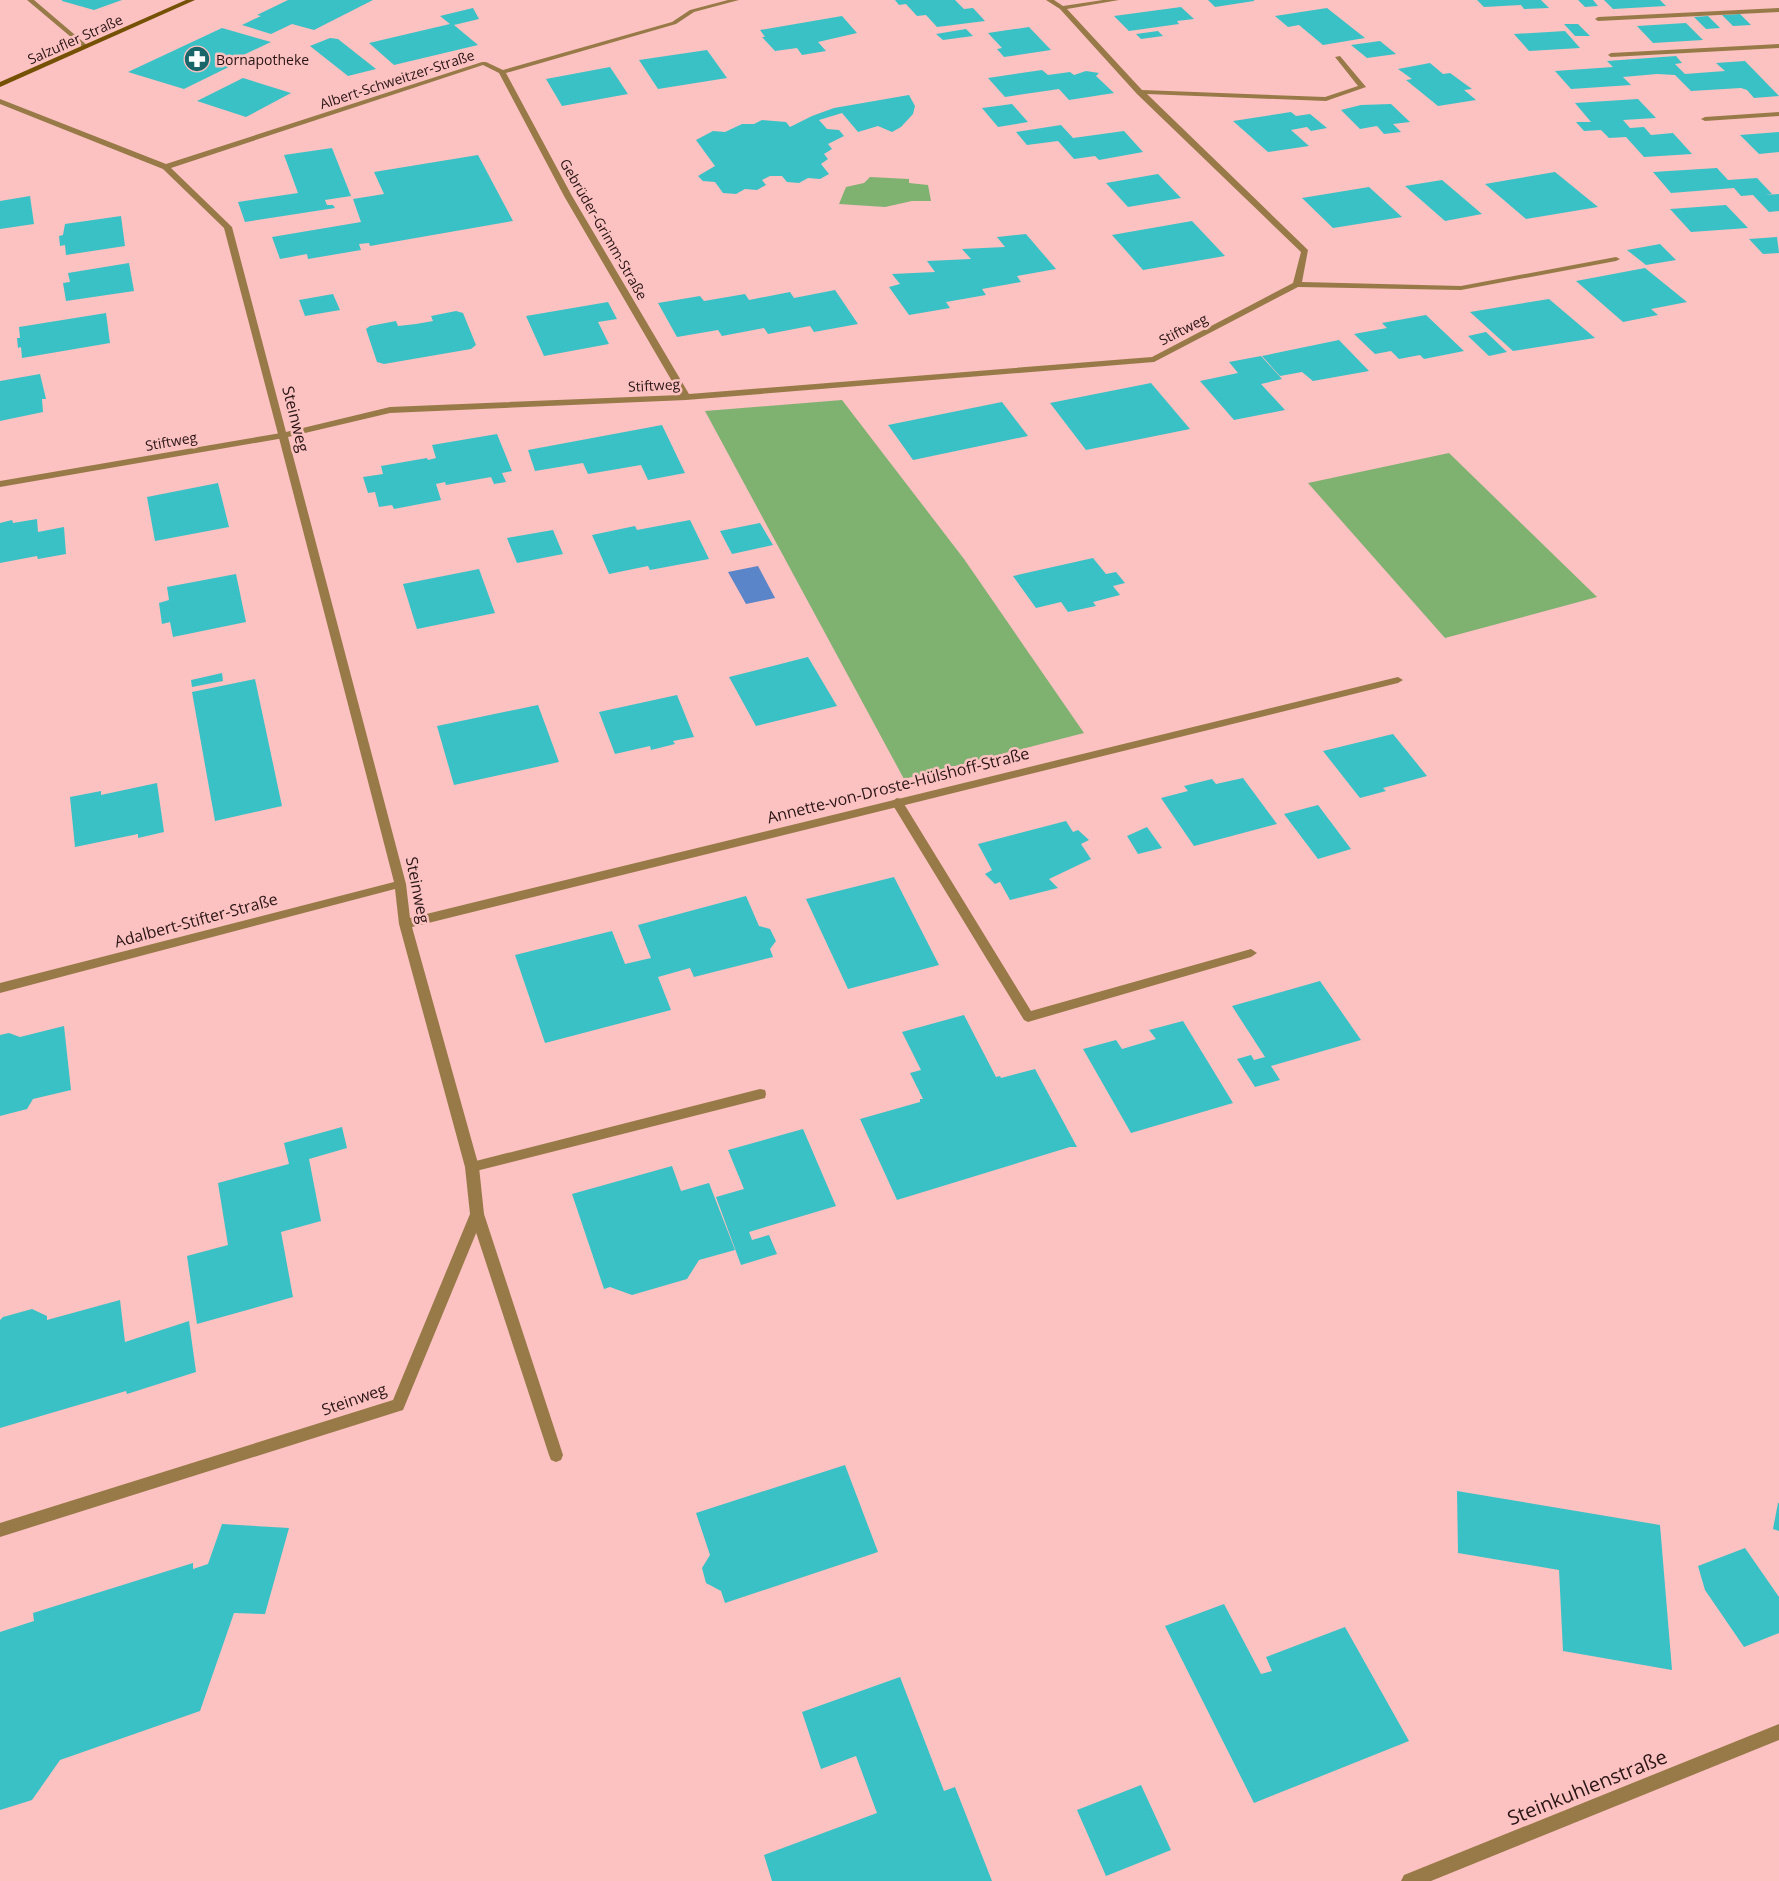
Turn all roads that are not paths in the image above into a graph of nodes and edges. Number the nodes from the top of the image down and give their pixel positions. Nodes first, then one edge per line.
1 (30, 0) edge
2 (192, 0) edge
3 (736, 0) edge
4 (1050, 0) edge
5 (1116, 0) edge
6 (1062, 8) junction
7 (1779, 10) edge
8 (1598, 19) dead end
9 (1779, 46) edge
10 (86, 47) junction
11 (1611, 55) dead end
12 (1338, 57) dead end
13 (502, 72) junction
14 (0, 85) edge
15 (1140, 92) junction
16 (0, 101) edge
17 (1779, 114) edge
18 (1705, 119) dead end
19 (166, 167) junction
20 (1616, 259) dead end
21 (1297, 284) junction
22 (687, 397) junction
23 (281, 436) junction
24 (0, 484) edge
25 (1398, 680) dead end
26 (897, 802) junction
27 (400, 884) junction
28 (405, 924) junction
29 (1251, 953) dead end
30 (0, 988) edge
31 (760, 1094) dead end
32 (472, 1167) junction
33 (477, 1214) junction
34 (556, 1455) dead end
35 (0, 1530) edge
36 (1779, 1732) edge
37 (1410, 1881) edge

1 - 10 street
2 - 10 main road, Salzufler Straße
3 - 13 street, Albert-Schweitzer-Straße
4 - 6 street
5 - 6 street
6 - 15 street
7 - 8 street
9 - 11 street
10 - 14 main road, Salzufler Straße
12 - 15 street
13 - 19 street, Albert-Schweitzer-Straße
13 - 22 street, Gebrüder-Grimm-Straße
15 - 21 street
16 - 19 street, Steinweg
17 - 18 street
19 - 23 street, Steinweg
20 - 21 street, Stiftweg
21 - 22 street, Stiftweg
22 - 23 street, Stiftweg
23 - 24 street, Stiftweg
23 - 27 street, Steinweg
25 - 26 street, Annette-von-Droste-Hülshoff-Straße
26 - 28 street, Annette-von-Droste-Hülshoff-Straße
26 - 29 street
27 - 28 street, Steinweg
27 - 30 street, Adalbert-Stifter-Straße
28 - 32 street, Steinweg
31 - 32 street
32 - 33 street, Steinweg
33 - 34 street
33 - 35 street, Steinweg
36 - 37 street, Steinkuhlenstraße

